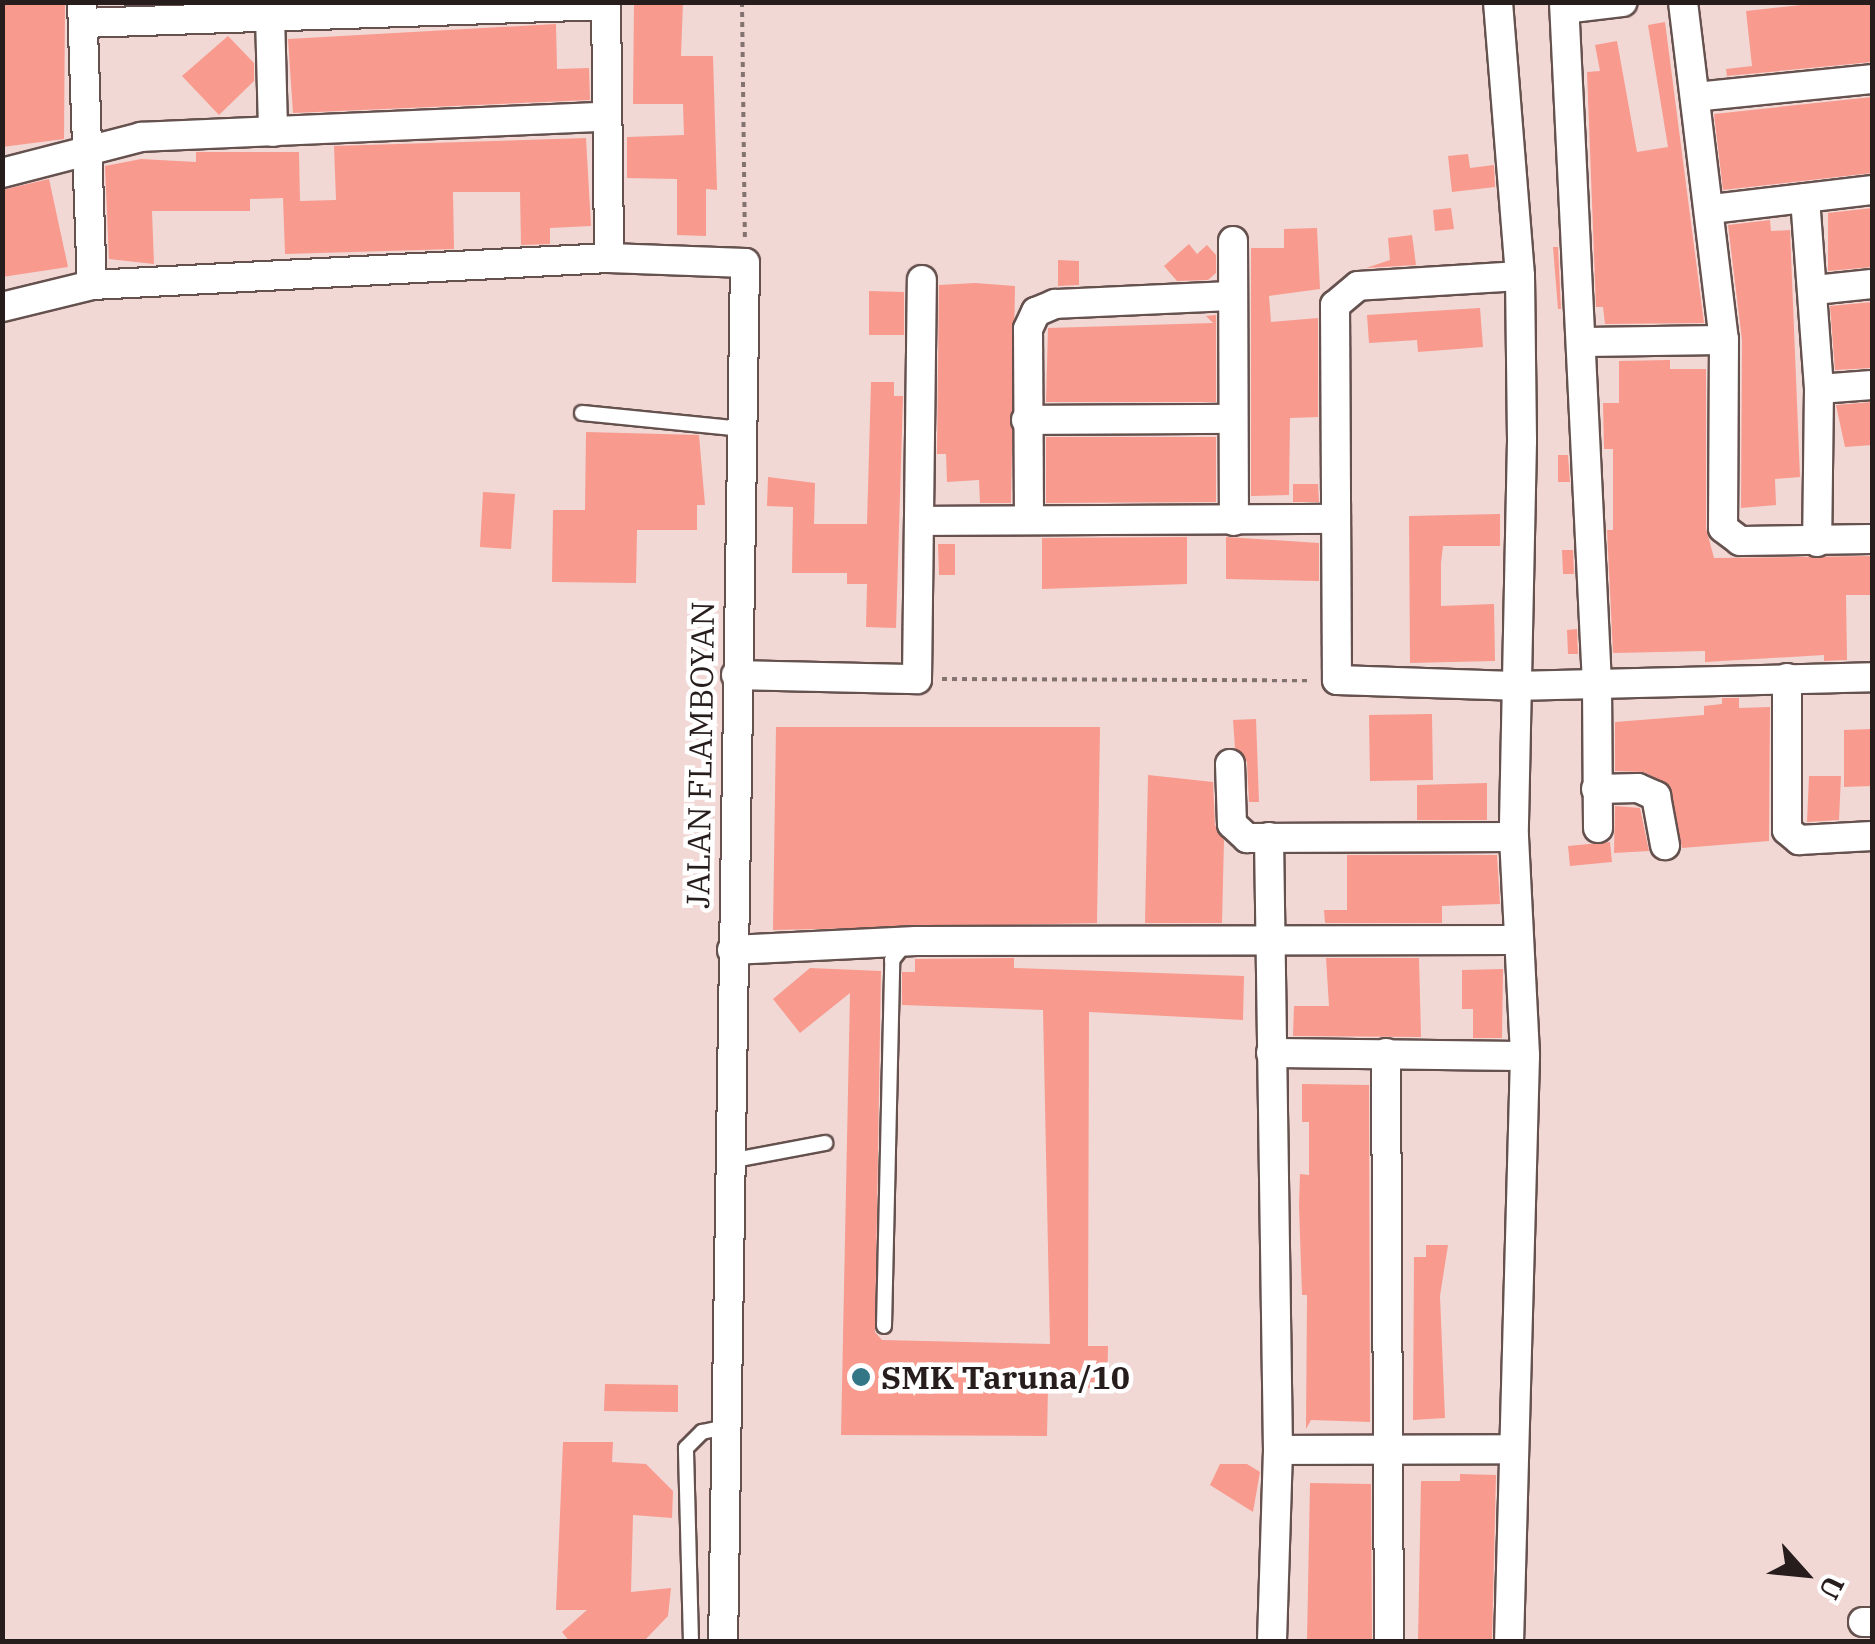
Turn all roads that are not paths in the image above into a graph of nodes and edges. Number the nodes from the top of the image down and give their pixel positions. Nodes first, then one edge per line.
1 (1498, 2) edge
2 (1623, 2) edge
3 (1683, 2) edge
4 (606, 4) edge
5 (1564, 6) edge
6 (82, 13) edge
7 (270, 15) junction
8 (1872, 79) edge
9 (1695, 96) junction
10 (607, 118) junction
11 (273, 132) junction
12 (84, 151) junction
13 (2, 174) edge
14 (1872, 190) edge
15 (1804, 198) junction
16 (1712, 208) junction
17 (1233, 241) dead end
18 (608, 258) junction
19 (1520, 276) junction
20 (922, 280) dead end
21 (1872, 284) edge
22 (92, 285) junction
23 (1815, 290) junction
24 (1233, 296) junction
25 (2, 307) edge
26 (1724, 340) junction
27 (1583, 342) junction
28 (1872, 385) edge
29 (1819, 389) junction
30 (582, 414) dead end
31 (1234, 419) junction
32 (1026, 420) junction
33 (743, 430) junction
34 (1334, 519) junction
35 (1029, 520) junction
36 (922, 521) junction
37 (1234, 521) junction
38 (1872, 539) edge
39 (1816, 542) junction
40 (736, 675) junction
41 (1872, 677) edge
42 (1787, 678) junction
43 (1597, 684) junction
44 (1514, 686) junction
45 (1230, 764) dead end
46 (1596, 788) junction
47 (1598, 828) dead end
48 (1514, 836) junction
49 (1872, 836) edge
50 (1269, 838) junction
51 (1665, 845) dead end
52 (1515, 940) junction
53 (916, 941) junction
54 (1269, 944) junction
55 (732, 950) junction
56 (1271, 1053) junction
57 (1386, 1054) junction
58 (1524, 1056) junction
59 (825, 1143) dead end
60 (728, 1161) junction
61 (884, 1326) dead end
62 (725, 1427) junction
63 (1510, 1449) junction
64 (1278, 1450) junction
65 (1389, 1450) junction
66 (691, 1642) edge
67 (723, 1642) edge
68 (1272, 1642) edge
69 (1390, 1642) edge
70 (1509, 1642) edge

1 - 19 street
2 - 5 street
3 - 9 street
4 - 7 street
4 - 10 street
5 - 27 street
6 - 7 street
6 - 12 street
7 - 11 street
8 - 9 street
9 - 16 street
10 - 11 street
10 - 18 street
11 - 12 street
12 - 13 street
12 - 22 street
14 - 15 street
15 - 16 street
15 - 23 street
16 - 26 street
17 - 24 street
18 - 22 street
18 - 33 street, JALAN FLAMBOYAN
19 - 34 street
19 - 44 street
20 - 36 street
21 - 23 street
22 - 25 street
23 - 29 street
24 - 31 street
24 - 32 street
26 - 27 street
26 - 39 street
27 - 43 street
28 - 29 street
29 - 39 street
30 - 33 lane
31 - 32 street
31 - 37 street
32 - 35 street
33 - 40 street, JALAN FLAMBOYAN
34 - 37 street
34 - 44 street
35 - 36 street
35 - 37 street
36 - 40 street
38 - 39 street
40 - 55 street, JALAN FLAMBOYAN
41 - 42 street
42 - 43 street
42 - 49 street
43 - 44 street
43 - 46 street
44 - 48 street
45 - 50 street
46 - 47 street
46 - 51 street
48 - 50 street
48 - 52 street
50 - 54 street
52 - 54 street
52 - 58 street
53 - 54 street
53 - 55 street
53 - 61 lane
54 - 56 street
55 - 60 street, JALAN FLAMBOYAN
56 - 57 street
56 - 64 street
57 - 58 street
57 - 65 street
58 - 63 street
59 - 60 lane
60 - 62 street, JALAN FLAMBOYAN
62 - 66 lane
62 - 67 street, JALAN FLAMBOYAN
63 - 65 street
63 - 70 street
64 - 65 street
64 - 68 street
65 - 69 street

